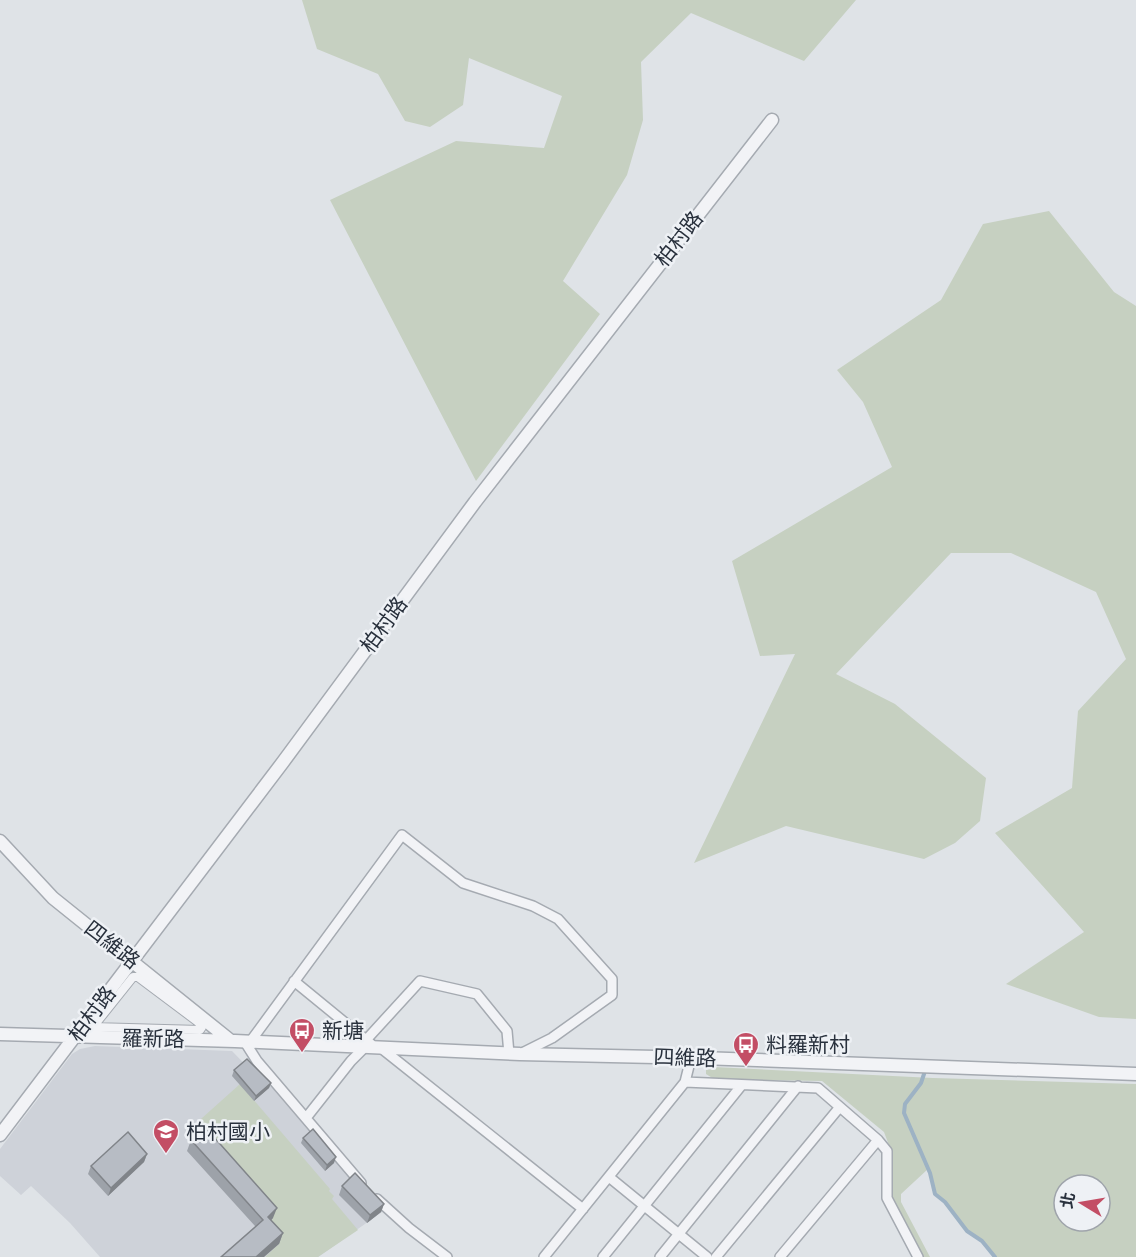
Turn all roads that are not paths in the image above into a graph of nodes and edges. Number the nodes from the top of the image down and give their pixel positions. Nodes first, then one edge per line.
1 (772, 120) dead end
2 (0, 841) edge
3 (132, 961) junction
4 (294, 981) junction
5 (94, 1025) joint
6 (0, 1034) edge
7 (74, 1038) junction
8 (240, 1042) junction
9 (372, 1046) junction
10 (515, 1054) junction
11 (691, 1058) junction
12 (1136, 1074) edge
13 (685, 1082) junction
14 (741, 1086) junction
15 (798, 1086) junction
16 (839, 1108) junction
17 (306, 1118) junction
18 (0, 1135) edge
19 (878, 1140) junction
20 (609, 1177) junction
21 (644, 1206) junction
22 (583, 1209) junction
23 (678, 1234) junction
24 (447, 1257) edge
25 (544, 1257) edge
26 (603, 1257) edge
27 (660, 1257) edge
28 (707, 1257) edge
29 (716, 1257) edge
30 (780, 1257) edge
31 (918, 1257) edge

1 - 3 street, 柏村路
2 - 3 street, 四維路
3 - 7 street, 柏村路
3 - 8 street, 四維路
4 - 8 street
4 - 9 street
4 - 10 street
5 - 5 street
6 - 7 street, 羅新路
7 - 8 street, 羅新路
7 - 18 street, 柏村路
8 - 9 street, 四維路
8 - 17 street
9 - 10 street, 四維路
9 - 10 street
9 - 17 street
9 - 22 street
10 - 11 street, 四維路
11 - 12 street, 四維路
11 - 13 street
13 - 14 street
13 - 20 street
14 - 15 street
14 - 21 street
15 - 16 street
15 - 23 street
16 - 19 street
16 - 29 street
17 - 24 street
19 - 30 street
19 - 31 street
20 - 21 street
20 - 22 street
21 - 23 street
21 - 26 street
22 - 25 street
23 - 27 street
23 - 28 street

